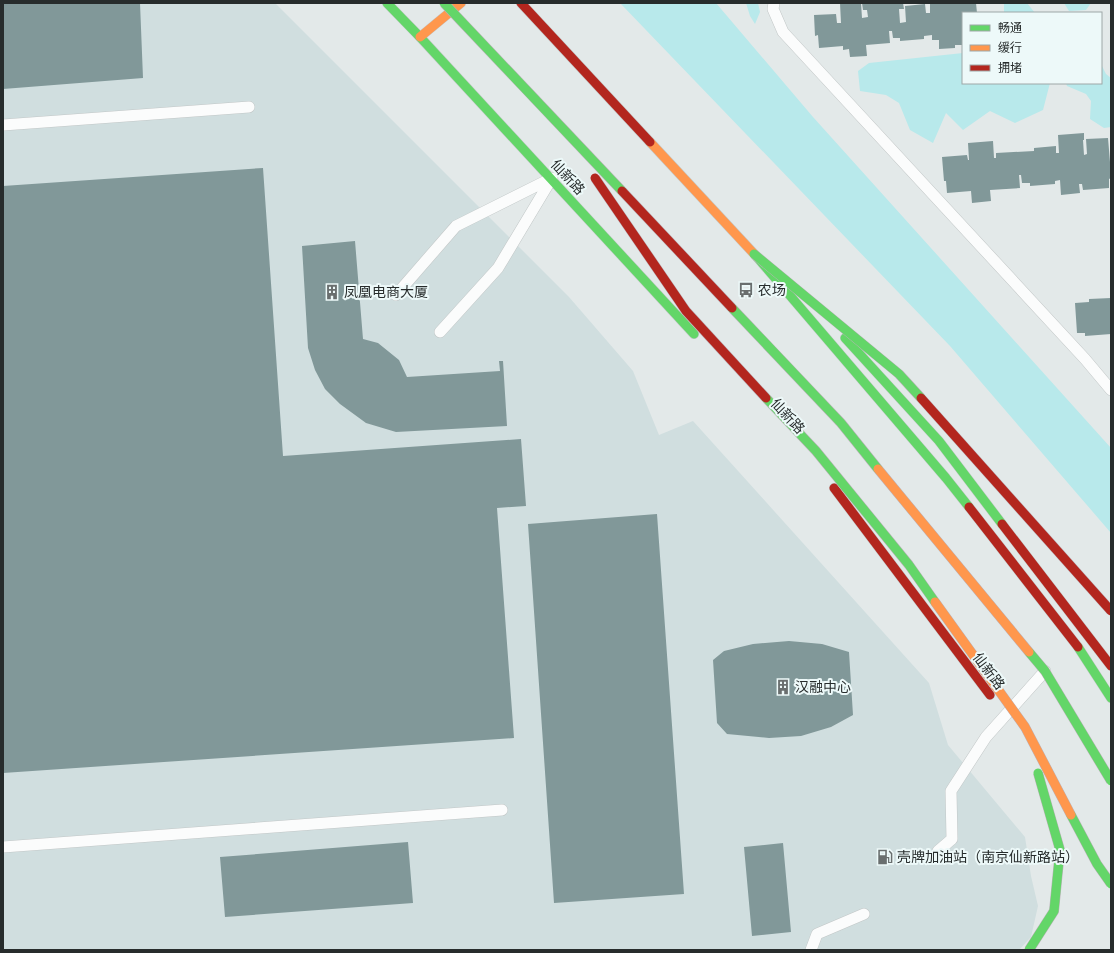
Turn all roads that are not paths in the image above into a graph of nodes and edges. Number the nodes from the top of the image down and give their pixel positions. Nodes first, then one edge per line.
1 (387, 3) edge
2 (444, 3) edge
3 (461, 3) edge
4 (521, 3) edge
5 (774, 3) edge
6 (420, 37) junction
7 (249, 107) dead end
8 (559, 124) junction
9 (3, 125) edge
10 (754, 254) junction
11 (772, 258) dead end
12 (396, 295) dead end
13 (440, 332) dead end
14 (701, 342) dead end
15 (1111, 390) edge
16 (829, 482) dead end
17 (1111, 611) edge
18 (1111, 666) edge
19 (1045, 672) junction
20 (1111, 698) edge
21 (1009, 721) dead end
22 (1025, 727) junction
23 (1030, 755) dead end
24 (1111, 781) edge
25 (502, 810) dead end
26 (3, 847) edge
27 (938, 851) dead end
28 (1111, 884) edge
29 (1111, 892) edge
30 (864, 914) dead end
31 (811, 950) edge
32 (1029, 950) edge

1 - 6 main road, 仙新路
2 - 8 main road, 仙新路, bridge
3 - 6 main road
4 - 10 main road
5 - 15 lane
6 - 14 main road, 仙新路
7 - 9 lane
8 - 19 main road, 仙新路, bridge
8 - 22 main road, bridge
10 - 17 main road, bridge
10 - 20 main road, bridge
11 - 18 main road
12 - 13 lane
16 - 21 main road, 仙新路
19 - 24 main road, 仙新路, bridge
19 - 27 lane
22 - 28 main road, bridge
22 - 32 main road, bridge
23 - 29 main road
25 - 26 lane
30 - 31 lane

